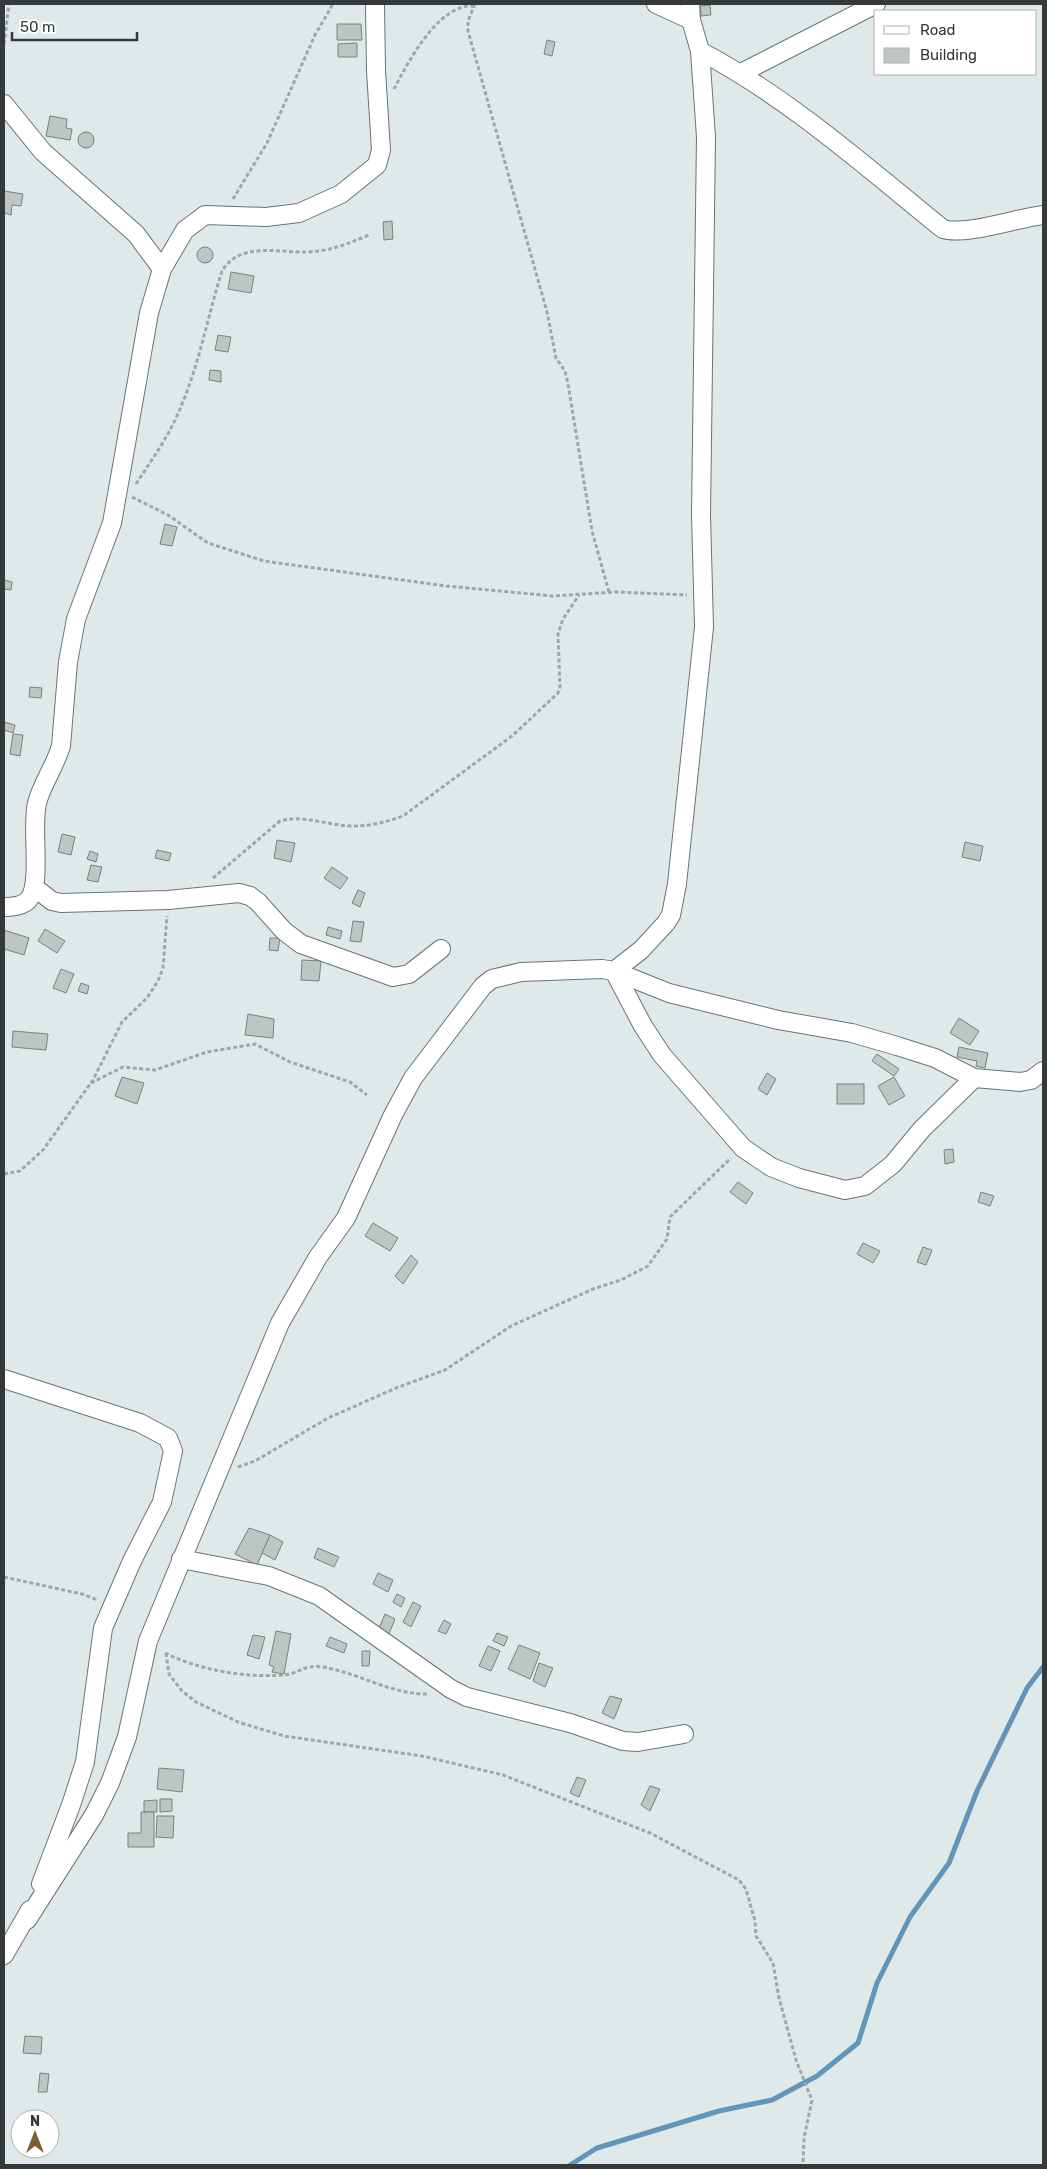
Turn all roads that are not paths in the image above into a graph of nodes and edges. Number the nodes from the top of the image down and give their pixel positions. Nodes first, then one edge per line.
1 (375, 4) edge
2 (656, 4) edge
3 (876, 4) edge
4 (691, 12) edge
5 (700, 51) junction
6 (741, 73) junction
7 (4, 104) edge
8 (1043, 215) edge
9 (162, 269) junction
10 (34, 886) junction
11 (4, 907) edge
12 (441, 949) dead end
13 (614, 971) junction
14 (1043, 1072) edge
15 (974, 1078) junction
16 (4, 1380) edge
17 (181, 1559) junction
18 (684, 1734) dead end
19 (26, 1920) junction
20 (4, 1955) edge

1 - 9 street
2 - 4 street
3 - 6 street
4 - 5 street
5 - 6 street
5 - 13 street
6 - 8 street
7 - 9 street
9 - 10 street
10 - 11 street
10 - 12 street
13 - 15 street
13 - 15 street
13 - 17 street
14 - 15 street
16 - 19 street
17 - 18 street
17 - 19 street
19 - 20 street

